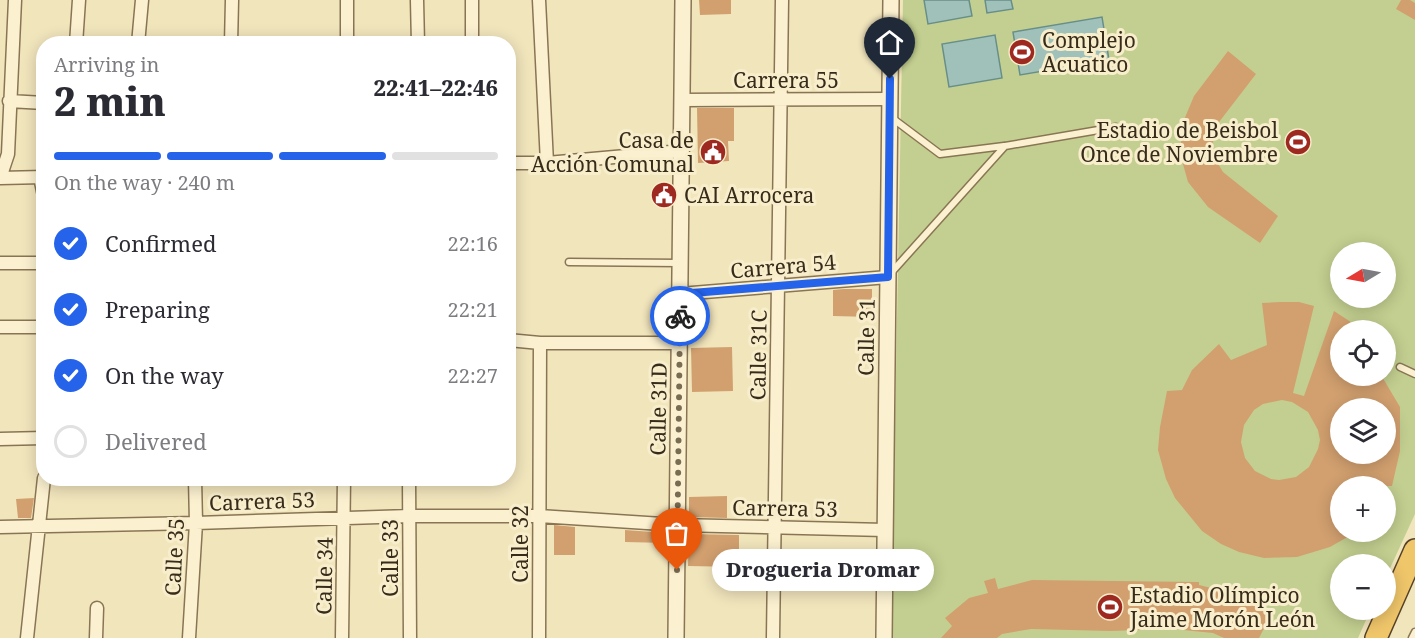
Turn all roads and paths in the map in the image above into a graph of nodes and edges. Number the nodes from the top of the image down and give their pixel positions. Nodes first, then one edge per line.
1 (15, 0) edge
2 (79, 0) edge
3 (142, 0) edge
4 (232, 0) edge
5 (347, 0) edge
6 (417, 0) edge
7 (471, 0) edge
8 (539, 0) edge
9 (683, 0) edge
10 (782, 0) edge
11 (891, 0) edge
12 (77, 36) edge
13 (139, 36) edge
14 (231, 36) edge
15 (347, 36) edge
16 (418, 36) edge
17 (472, 36) edge
18 (890, 99) junction
19 (683, 100) junction
20 (781, 100) junction
21 (9, 101) junction
22 (36, 103) edge
23 (4, 116) edge
24 (890, 117) junction
25 (1116, 127) dead end
26 (1005, 146) junction
27 (682, 150) junction
28 (516, 163) edge
29 (547, 163) junction
30 (36, 177) edge
31 (0, 178) edge
32 (0, 262) edge
33 (570, 262) dead end
34 (36, 263) edge
35 (681, 263) junction
36 (888, 277) junction
37 (778, 286) junction
38 (680, 294) junction
39 (0, 327) edge
40 (36, 327) edge
41 (516, 341) edge
42 (540, 343) junction
43 (680, 343) junction
44 (1400, 367) dead end
45 (1415, 374) edge
46 (36, 438) edge
47 (0, 439) edge
48 (43, 486) edge
49 (195, 486) edge
50 (344, 486) edge
51 (409, 486) edge
52 (410, 516) junction
53 (539, 516) junction
54 (345, 518) junction
55 (196, 523) junction
56 (678, 525) junction
57 (39, 526) junction
58 (0, 527) edge
59 (775, 527) junction
60 (885, 530) junction
61 (1415, 550) edge
62 (97, 608) dead end
63 (1415, 632) edge
64 (27, 638) edge
65 (96, 638) edge
66 (189, 638) edge
67 (342, 638) edge
68 (410, 638) edge
69 (539, 638) edge
70 (676, 638) edge
71 (773, 638) edge
72 (884, 638) edge
73 (1376, 638) edge
74 (1412, 638) edge

1 - 21 street
2 - 12 street
3 - 13 street
4 - 14 street
5 - 15 street
6 - 16 street
7 - 17 street
8 - 29 street
9 - 19 street, Calle 31D
10 - 20 street, Calle 31C
11 - 18 street, Calle 31
18 - 20 street, Carrera 55
18 - 24 street, Calle 31
19 - 20 street, Carrera 55
19 - 27 street, Calle 31D
20 - 37 street, Calle 31C
21 - 22 street
21 - 23 street
23 - 31 street
24 - 26 lane
24 - 36 street, Calle 31
25 - 26 lane
26 - 36 lane
27 - 29 street
27 - 35 street, Calle 31D
28 - 29 street
30 - 31 street
32 - 34 street
33 - 35 lane
35 - 38 street, Calle 31D
36 - 37 street, Carrera 54
36 - 60 street, Calle 31
37 - 38 street, Carrera 54
37 - 59 street, Calle 31C
38 - 43 street, Calle 31D
39 - 40 street
41 - 42 street
42 - 43 street
42 - 53 street, Calle 32
43 - 56 street, Calle 31D
44 - 45 lane
46 - 47 street
48 - 57 street
49 - 55 street, Calle 35
50 - 54 street, Calle 34
51 - 52 street, Calle 33
52 - 53 street, Carrera 53
52 - 54 street, Carrera 53
52 - 68 street, Calle 33
53 - 56 street, Carrera 53
53 - 69 street, Calle 32
54 - 55 street, Carrera 53
54 - 67 street, Calle 34
55 - 57 street, Carrera 53
55 - 66 street, Calle 35
56 - 59 street, Carrera 53
56 - 70 street, Calle 31D
57 - 58 street, Carrera 53
57 - 64 street
59 - 60 street, Carrera 53
59 - 71 street, Calle 31C
60 - 72 street, Calle 31
61 - 73 highway
62 - 65 street
63 - 74 lane

